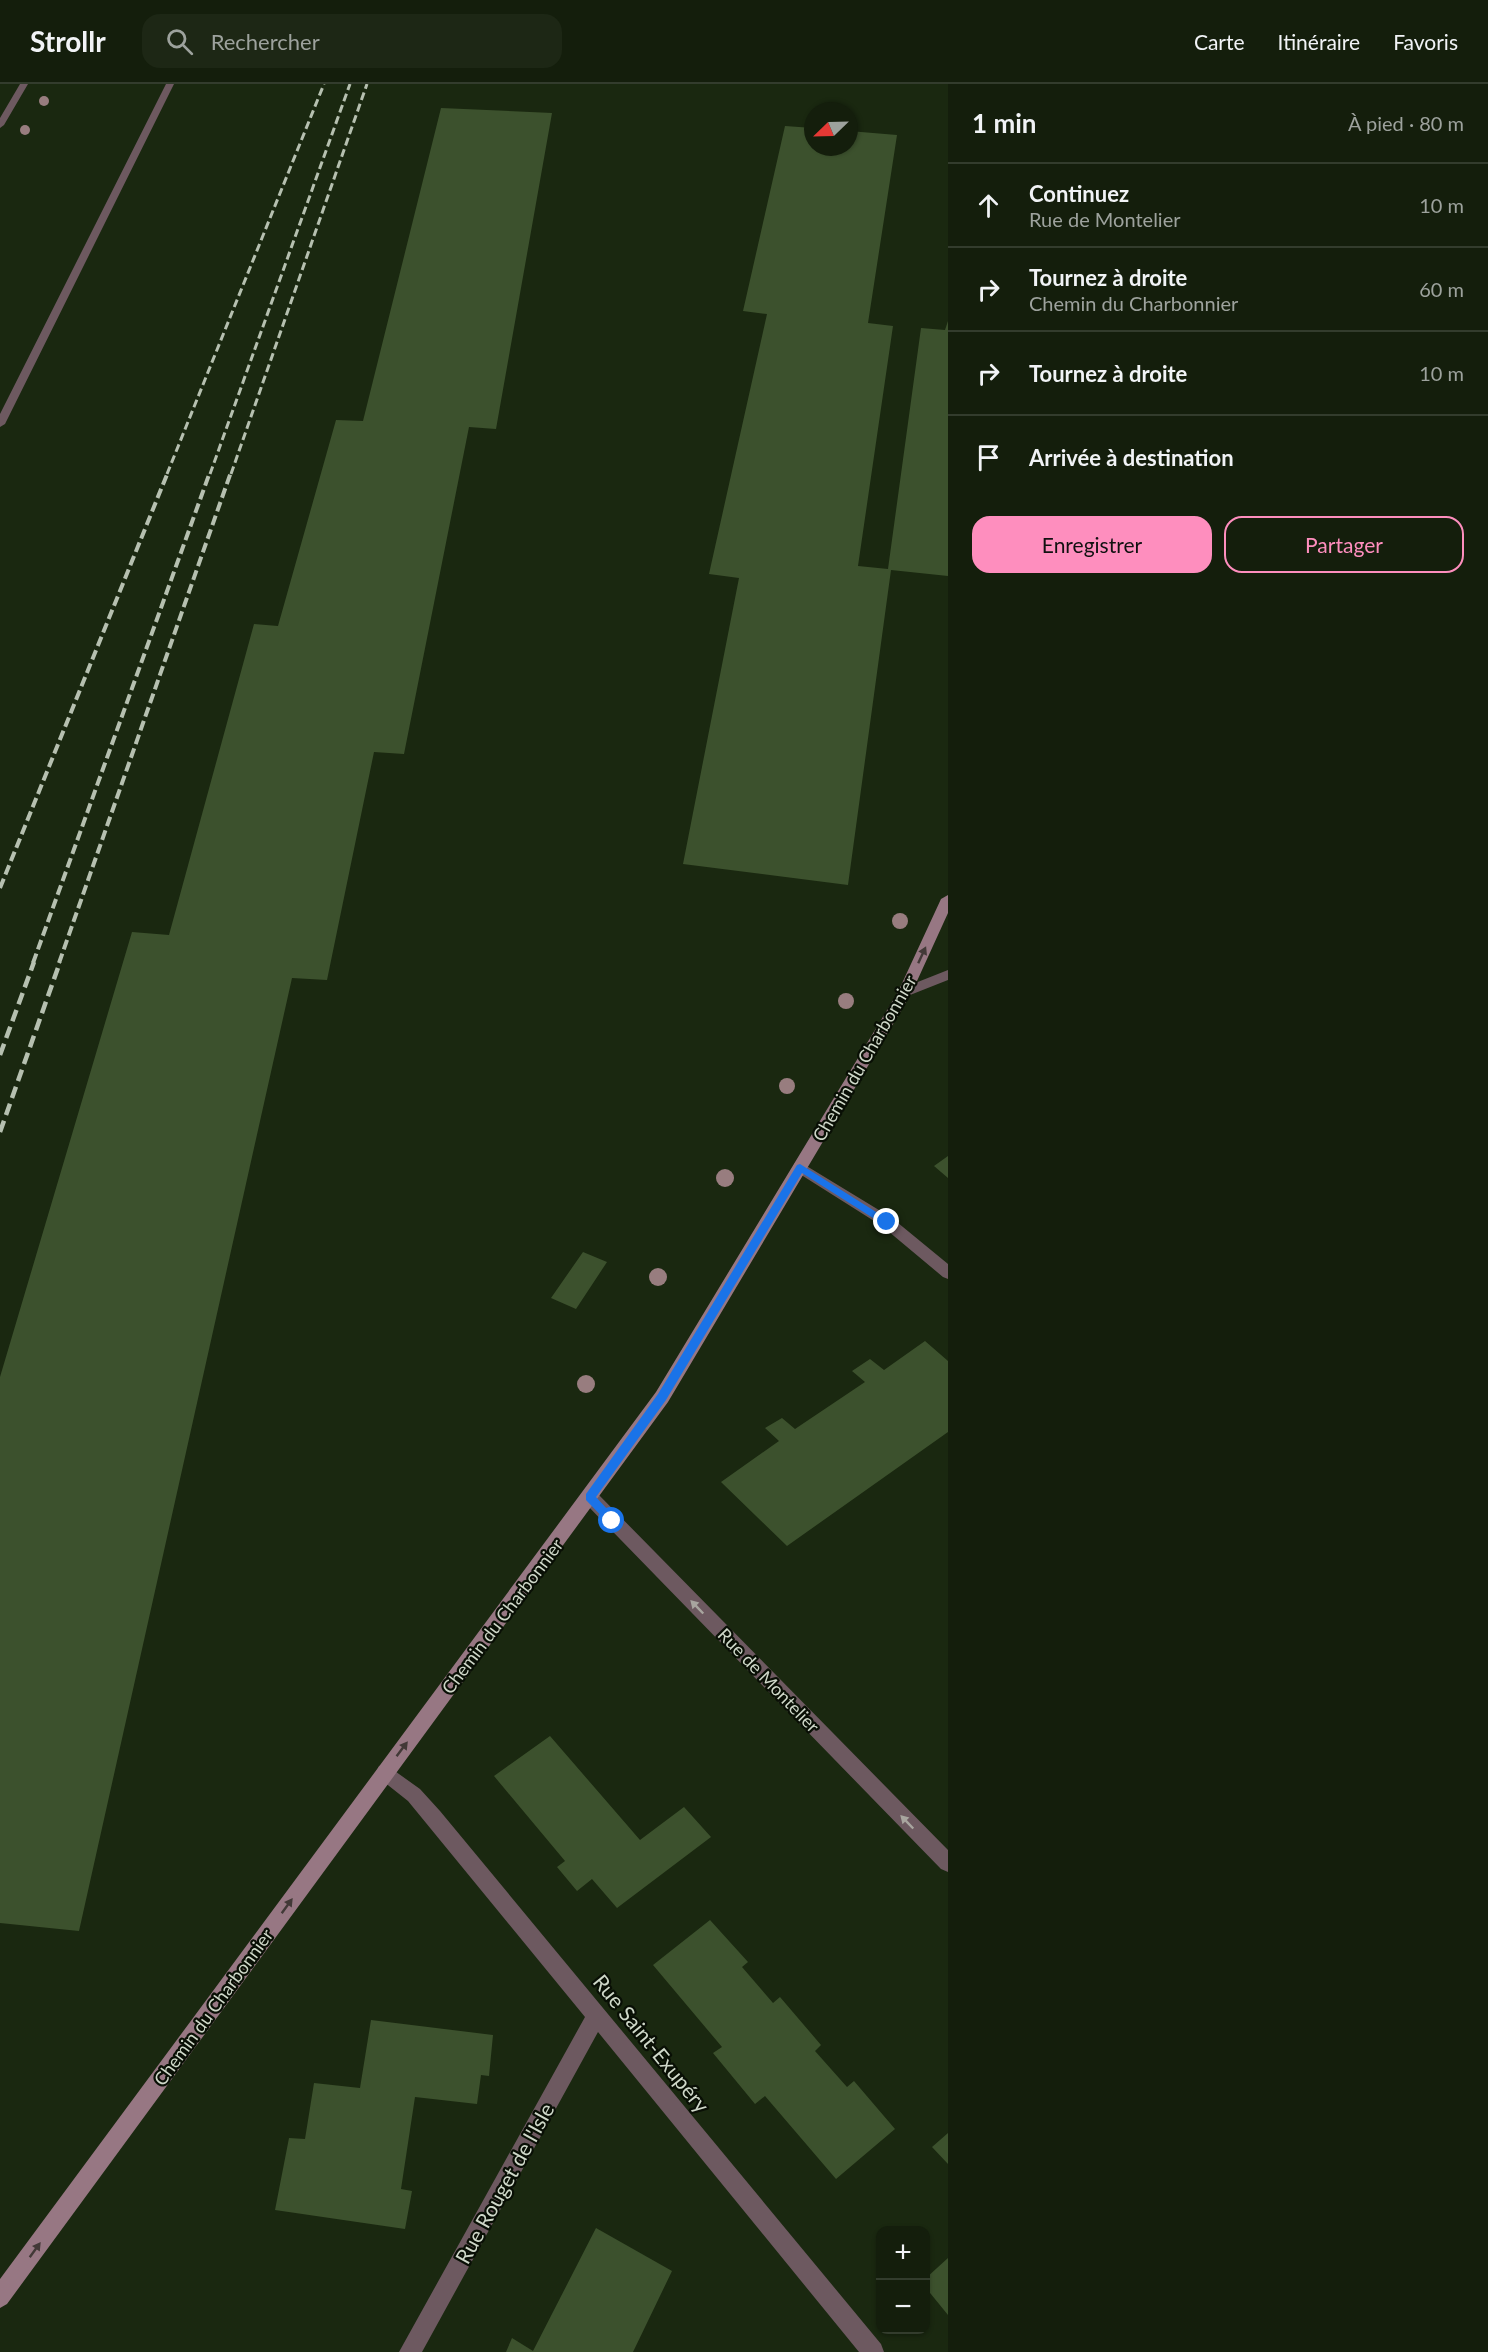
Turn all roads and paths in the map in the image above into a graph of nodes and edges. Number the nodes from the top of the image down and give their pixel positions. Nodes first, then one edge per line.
1 (24, 84) edge
2 (170, 84) edge
3 (0, 125) edge
4 (0, 424) edge
5 (948, 899) edge
6 (948, 975) edge
7 (905, 992) junction
8 (800, 1167) junction
9 (948, 1273) edge
10 (590, 1497) junction
11 (385, 1772) junction
12 (948, 1863) edge
13 (597, 2014) junction
14 (0, 2297) edge
15 (410, 2352) edge
16 (873, 2352) edge

1 - 3 street
2 - 4 street
7 -> 5 street, Chemin du Charbonnier
6 - 7 street
7 - 8 street, Chemin du Charbonnier
8 - 9 street
8 - 10 street, Chemin du Charbonnier
11 -> 10 street, Chemin du Charbonnier
12 -> 10 street, Rue de Montelier
11 - 13 street, Rue Saint-Exupéry
14 -> 11 street, Chemin du Charbonnier
13 - 15 street, Rue Rouget de l'Isle
13 - 16 street, Rue Saint-Exupéry

